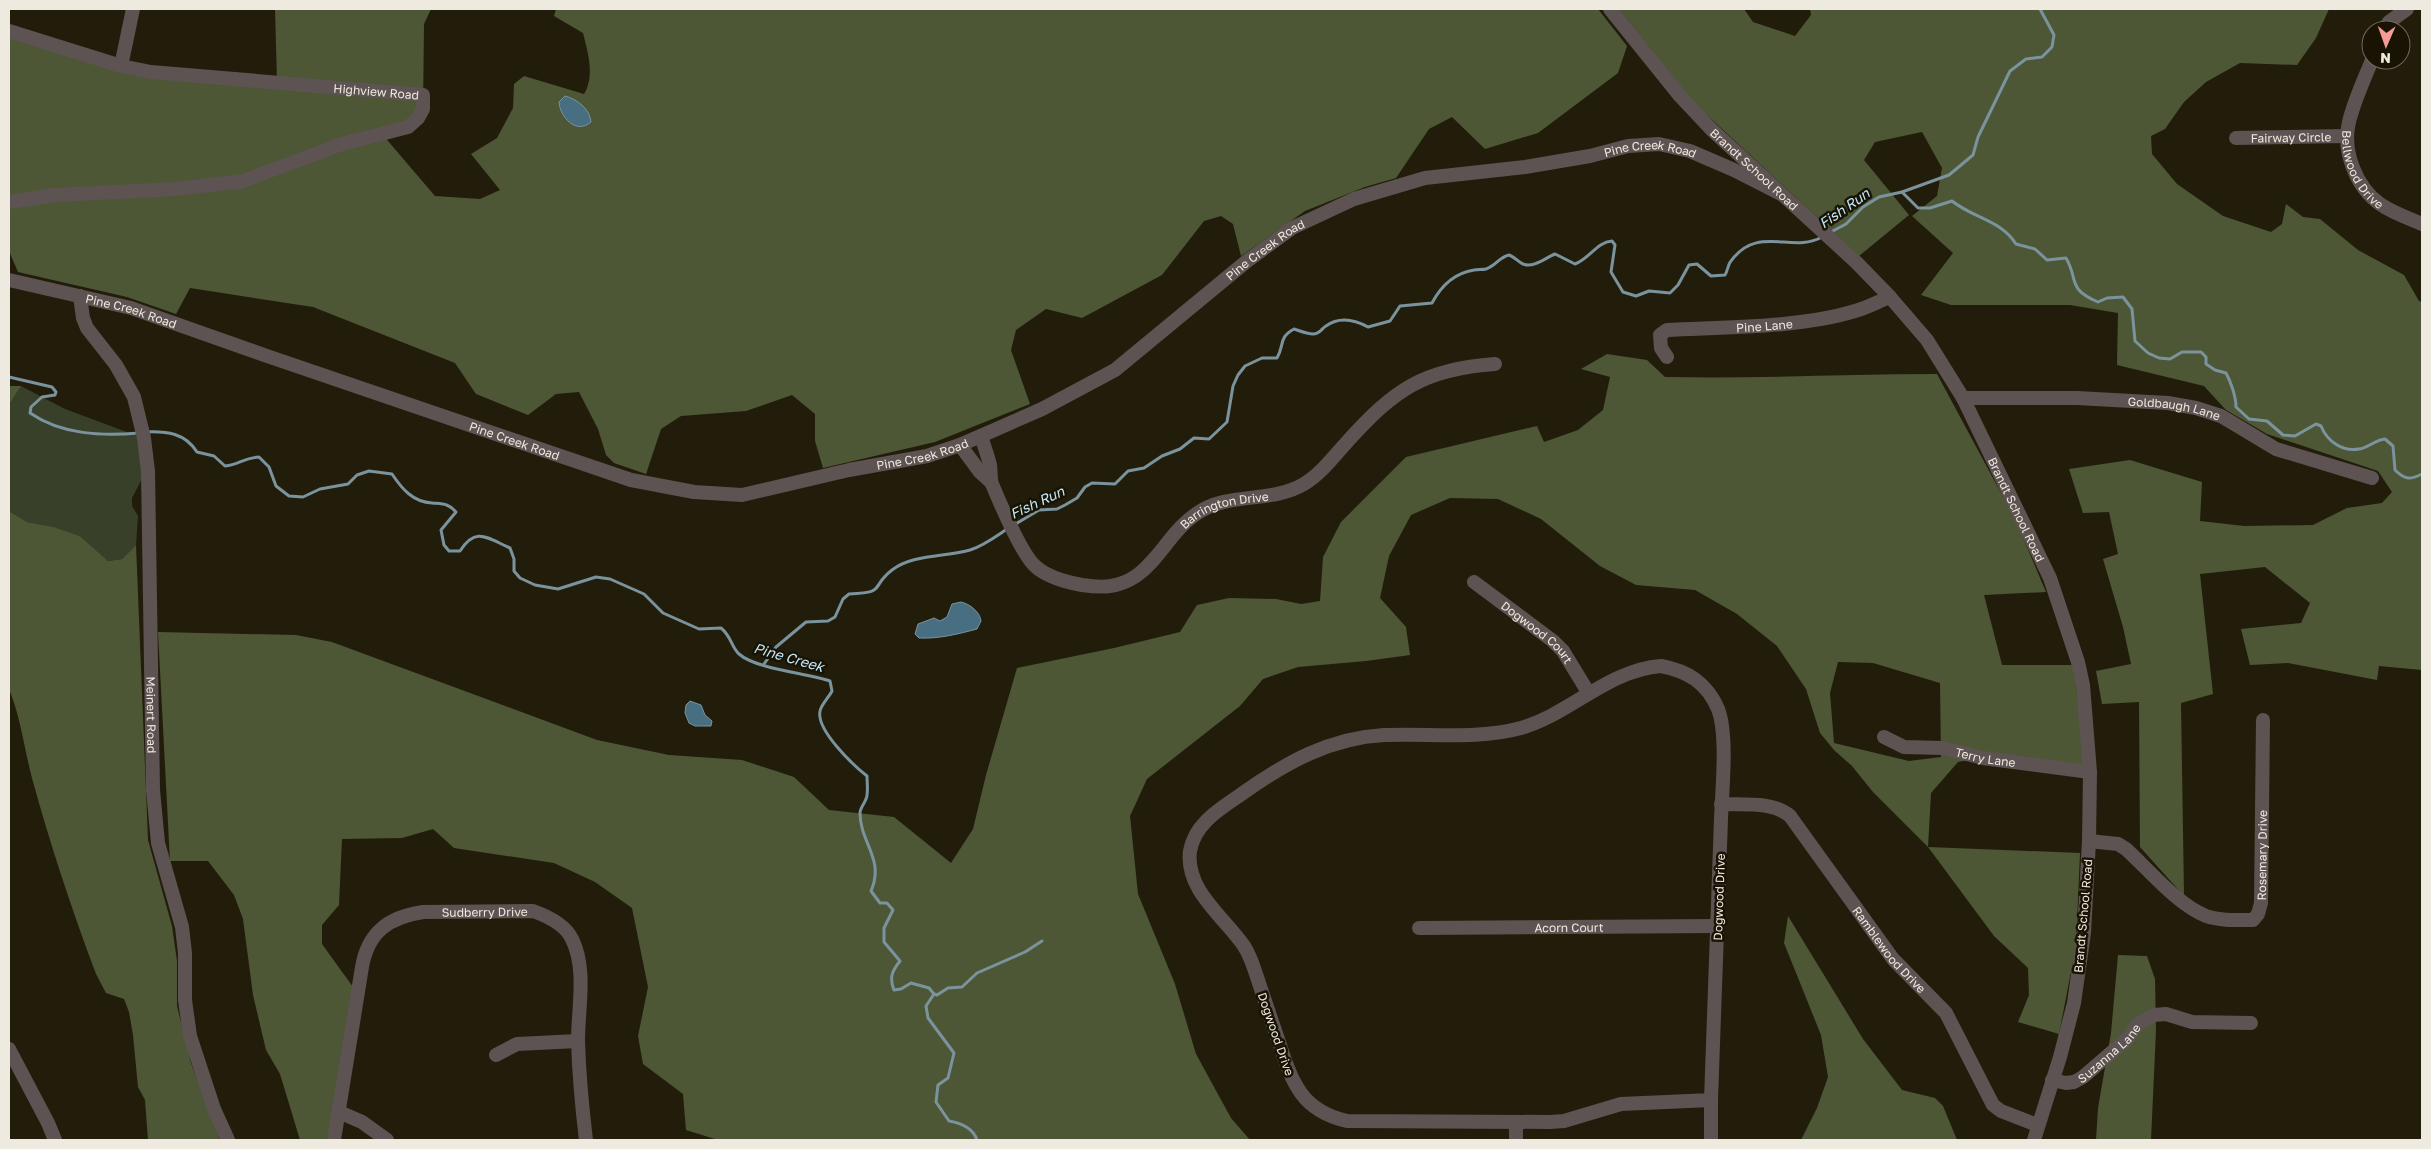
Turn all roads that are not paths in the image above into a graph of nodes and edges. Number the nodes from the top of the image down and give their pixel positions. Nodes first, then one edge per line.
1 (133, 9) edge
2 (1610, 9) edge
3 (2407, 9) edge
4 (2392, 20) edge
5 (9, 31) edge
6 (121, 66) junction
7 (2368, 70) edge
8 (2347, 136) junction
9 (2236, 138) dead end
10 (1781, 194) junction
11 (9, 202) edge
12 (2422, 224) edge
13 (9, 280) edge
14 (80, 296) junction
15 (1890, 296) junction
16 (1667, 357) dead end
17 (1495, 364) dead end
18 (1963, 398) junction
19 (981, 436) junction
20 (960, 445) junction
21 (2372, 478) dead end
22 (991, 482) junction
23 (1474, 582) dead end
24 (1588, 692) junction
25 (2263, 720) dead end
26 (1884, 737) dead end
27 (2090, 772) junction
28 (1721, 804) junction
29 (2089, 841) junction
30 (1718, 926) junction
31 (1419, 928) dead end
32 (2251, 1023) dead end
33 (578, 1041) junction
34 (9, 1052) edge
35 (496, 1056) dead end
36 (2052, 1080) junction
37 (1711, 1100) junction
38 (339, 1112) junction
39 (1516, 1124) junction
40 (2037, 1125) junction
41 (54, 1140) edge
42 (228, 1140) edge
43 (334, 1140) edge
44 (387, 1140) edge
45 (586, 1140) edge
46 (1516, 1140) edge
47 (1711, 1140) edge
48 (2034, 1140) edge

1 - 6 street
2 - 10 street, Brandt School Road
3 - 4 street
5 - 6 street, Highview Road
6 - 11 street, Highview Road
7 - 8 street, Bellwood Drive
8 - 9 street, Fairway Circle
8 - 12 street, Bellwood Drive
10 - 15 street, Brandt School Road
10 - 19 street, Pine Creek Road
13 - 14 street, Pine Creek Road
14 - 20 street, Pine Creek Road
14 - 42 street, Meinert Road
15 - 16 street, Pine Lane
15 - 18 street, Brandt School Road
17 - 22 street, Barrington Drive
18 - 21 street, Goldbaugh Lane
18 - 27 street, Brandt School Road
19 - 20 street, Pine Creek Road
19 - 22 street, Barrington Drive
20 - 22 street, Barrington Drive
23 - 24 street, Dogwood Court
24 - 28 street, Dogwood Drive
24 - 39 street, Dogwood Drive
25 - 29 street, Rosemary Drive
26 - 27 street, Terry Lane
27 - 29 street, Brandt School Road
28 - 30 street, Dogwood Drive
28 - 40 street, Ramblewood Drive
29 - 36 street, Brandt School Road
30 - 31 street, Acorn Court
30 - 37 street, Dogwood Drive
32 - 36 street, Suzanna Lane
33 - 35 street
33 - 38 street, Sudberry Drive
33 - 45 street, Sudberry Drive
34 - 41 street
36 - 40 street, Brandt School Road
37 - 39 street, Dogwood Drive
37 - 47 street
38 - 43 street, Sudberry Drive
38 - 44 street
39 - 46 street
40 - 48 street, Brandt School Road

